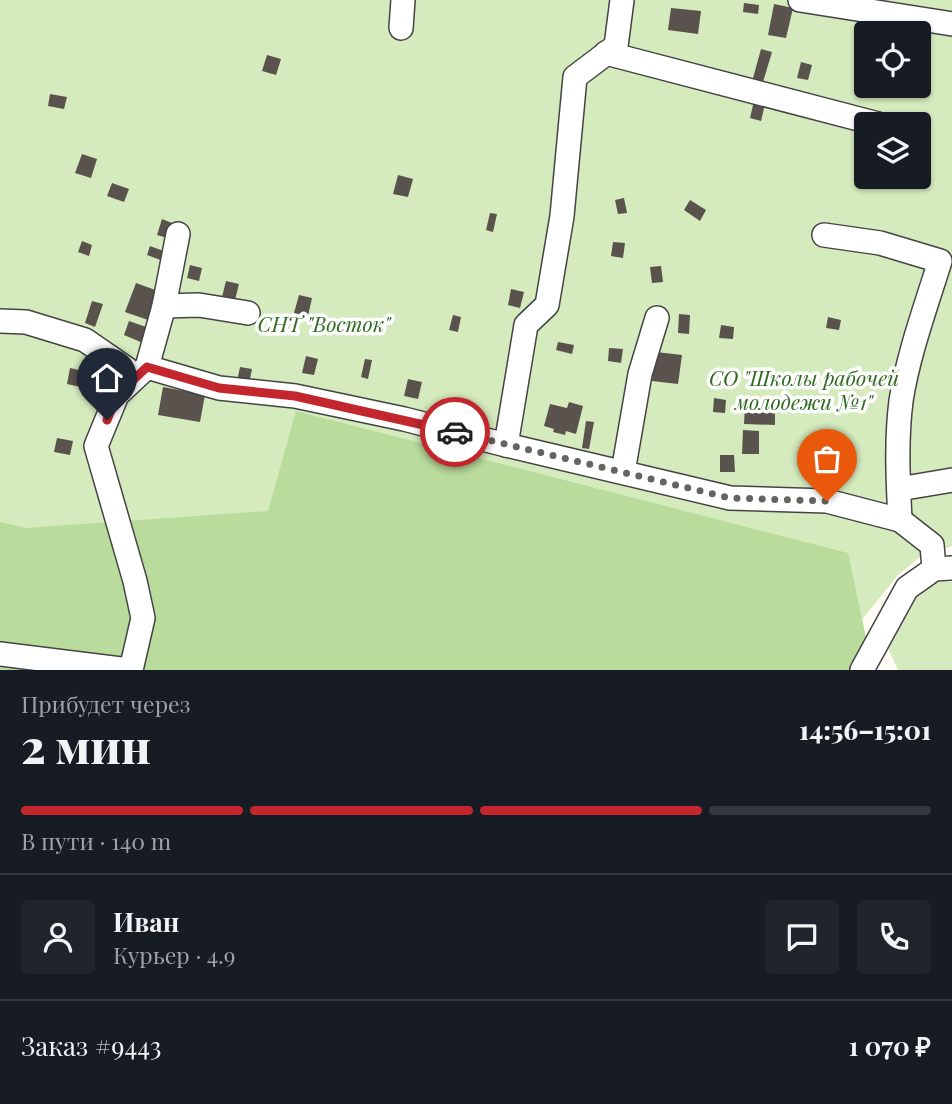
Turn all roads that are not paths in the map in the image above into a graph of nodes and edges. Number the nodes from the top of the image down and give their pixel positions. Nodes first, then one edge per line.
1 (403, 0) edge
2 (622, 0) edge
3 (800, 0) edge
4 (952, 24) edge
5 (401, 28) dead end
6 (606, 53) junction
7 (854, 118) edge
8 (178, 234) dead end
9 (824, 235) dead end
10 (164, 306) junction
11 (248, 313) dead end
12 (657, 318) dead end
13 (0, 321) edge
14 (147, 367) junction
15 (130, 383) junction
16 (506, 445) junction
17 (623, 472) junction
18 (952, 480) edge
19 (899, 489) junction
20 (900, 520) junction
21 (943, 569) edge
22 (0, 654) edge
23 (867, 667) edge
24 (124, 670) edge

1 - 5 street
2 - 6 street
3 - 4 street
6 - 7 street
6 - 16 street
8 - 10 street
9 - 19 street
10 - 11 street
10 - 14 street
12 - 17 street
13 - 15 street
14 - 15 street
14 - 16 street
15 - 24 street
16 - 17 street
17 - 20 street
18 - 19 street
19 - 20 street
20 - 21 street
21 - 23 street
22 - 24 street

